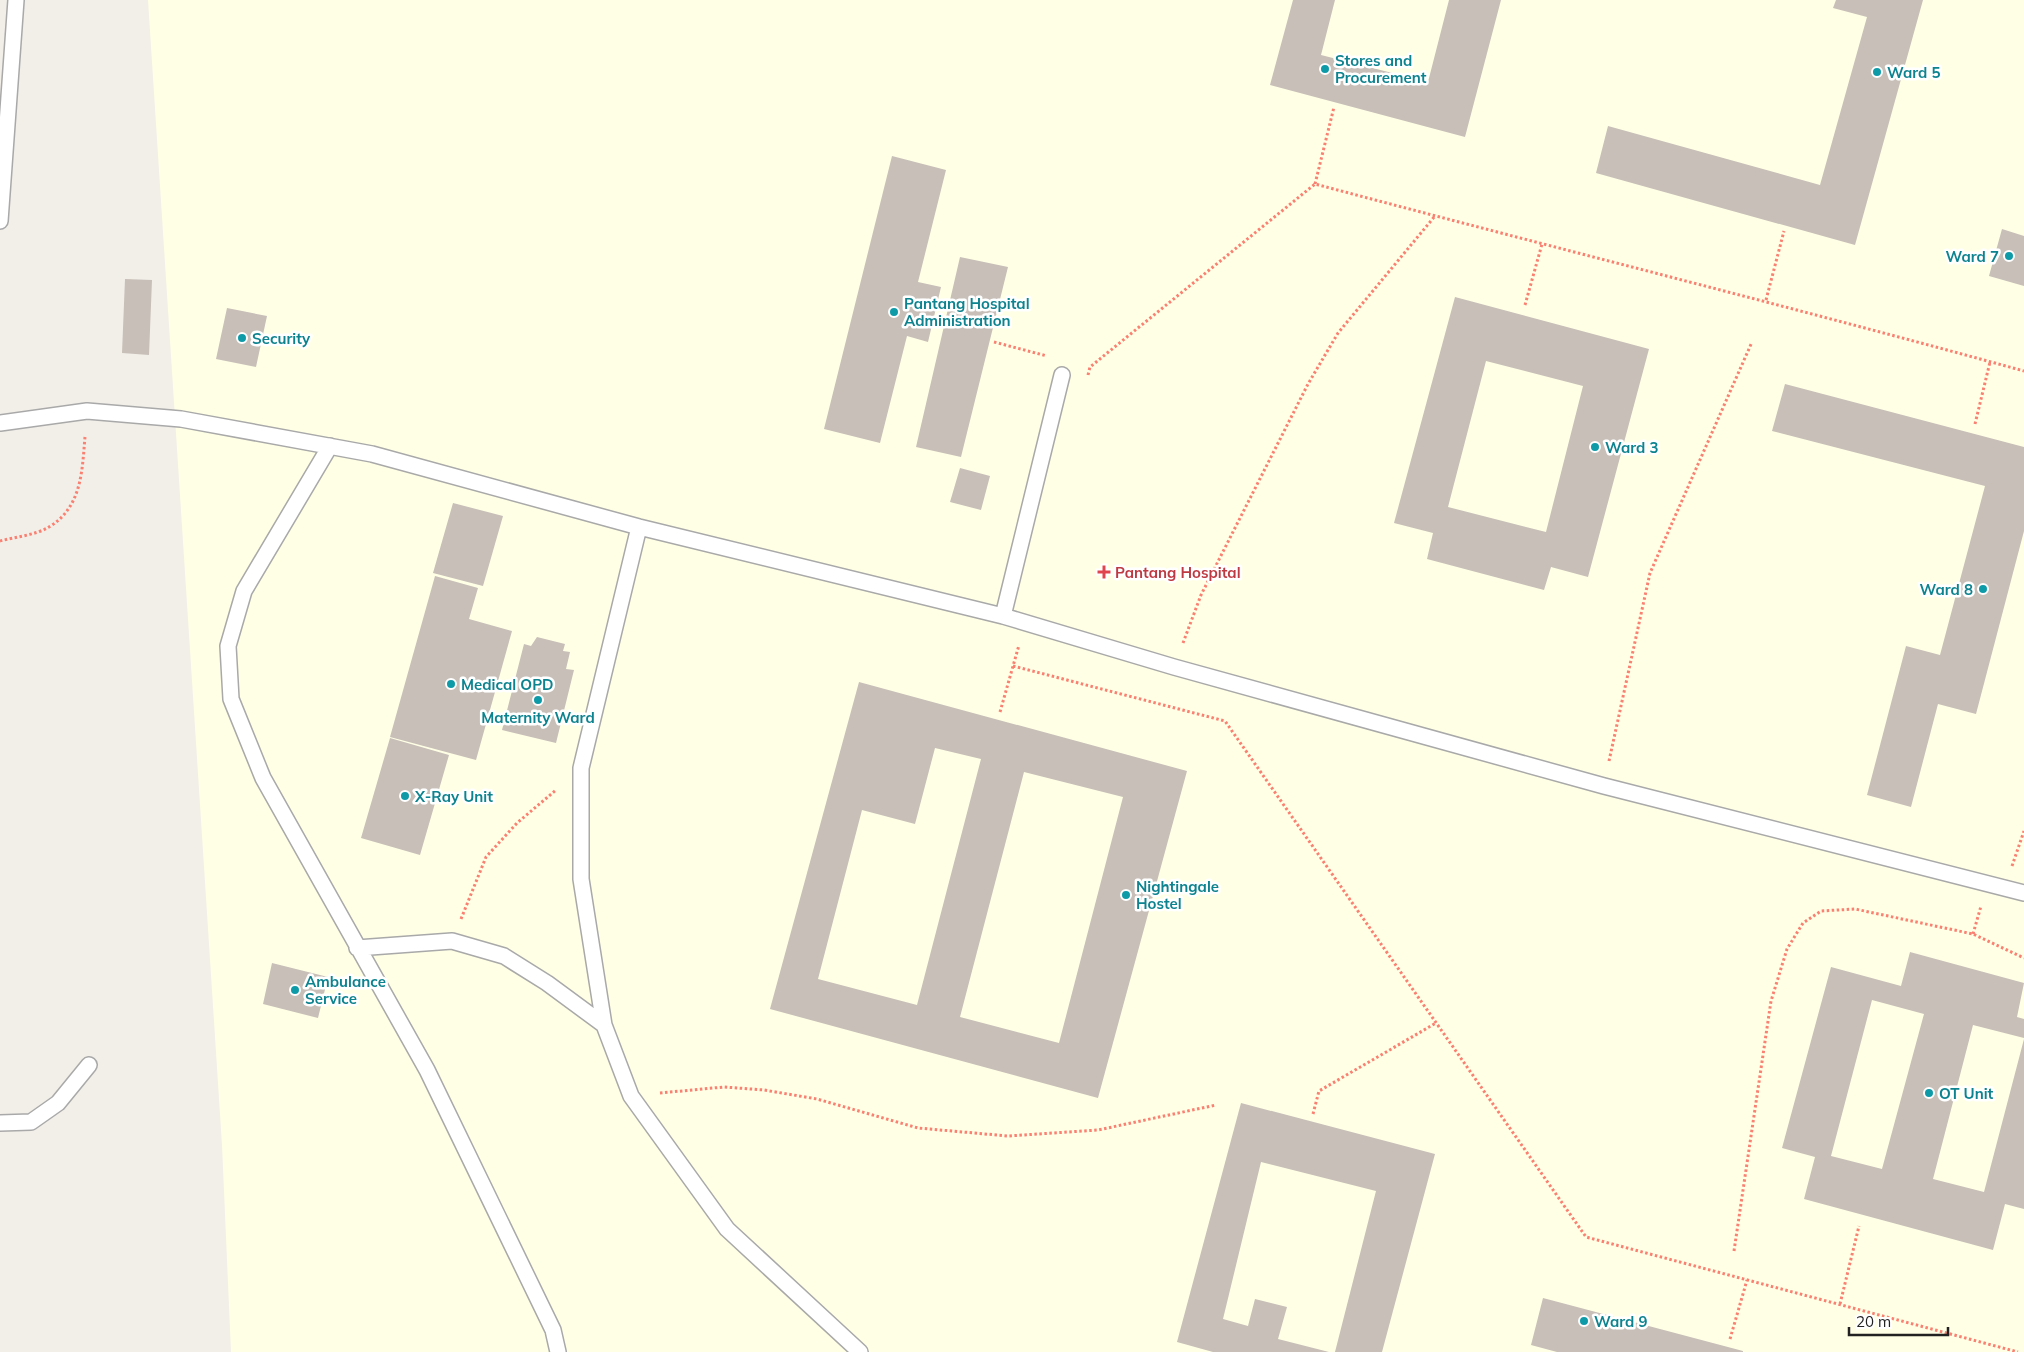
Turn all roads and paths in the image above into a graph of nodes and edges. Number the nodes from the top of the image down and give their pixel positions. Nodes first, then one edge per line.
1 (16, 0) edge
2 (1334, 107) dead end
3 (1315, 184) junction
4 (1435, 216) junction
5 (0, 221) edge
6 (1784, 231) dead end
7 (1542, 244) junction
8 (1766, 300) junction
9 (1525, 305) dead end
10 (994, 342) dead end
11 (1752, 342) dead end
12 (1052, 357) dead end
13 (1990, 362) junction
14 (1080, 364) dead end
15 (2024, 371) edge
16 (1062, 375) dead end
17 (87, 411) junction
18 (0, 423) edge
19 (1975, 424) dead end
20 (330, 446) junction
21 (639, 527) junction
22 (0, 541) edge
23 (1003, 616) junction
24 (1025, 622) junction
25 (1013, 666) junction
26 (1174, 668) junction
27 (1000, 712) dead end
28 (581, 768) junction
29 (1604, 786) junction
30 (2024, 831) edge
31 (2004, 888) junction
32 (2024, 893) edge
33 (452, 941) junction
34 (357, 948) junction
35 (2024, 958) edge
36 (1436, 1023) junction
37 (604, 1025) junction
38 (89, 1065) dead end
39 (631, 1096) junction
40 (1216, 1105) dead end
41 (1313, 1114) dead end
42 (0, 1123) edge
43 (1859, 1226) dead end
44 (1734, 1251) dead end
45 (1747, 1280) junction
46 (1840, 1304) junction
47 (1730, 1339) dead end
48 (558, 1352) edge
49 (860, 1352) edge
50 (2018, 1352) edge

1 - 5 lane
2 - 3 path
3 - 4 path
3 - 14 path
4 - 7 path
4 - 26 path
6 - 8 path
7 - 8 path
7 - 9 path
8 - 13 path
10 - 12 path
11 - 29 path
13 - 15 path
13 - 19 path
16 - 23 lane
17 - 18 lane
17 - 20 lane
17 - 22 path
20 - 21 lane
20 - 34 lane
21 - 23 lane
21 - 28 lane
23 - 24 lane
24 - 25 path
24 - 26 lane
25 - 27 path
25 - 36 path
26 - 29 lane
28 - 33 path
28 - 37 lane
29 - 31 lane
30 - 31 path
31 - 32 lane
33 - 34 lane
33 - 37 lane
34 - 48 lane
35 - 44 path
36 - 41 path
36 - 45 path
37 - 39 lane
38 - 42 lane
39 - 40 path
39 - 49 lane
43 - 46 path
45 - 46 path
45 - 47 path
46 - 50 path

